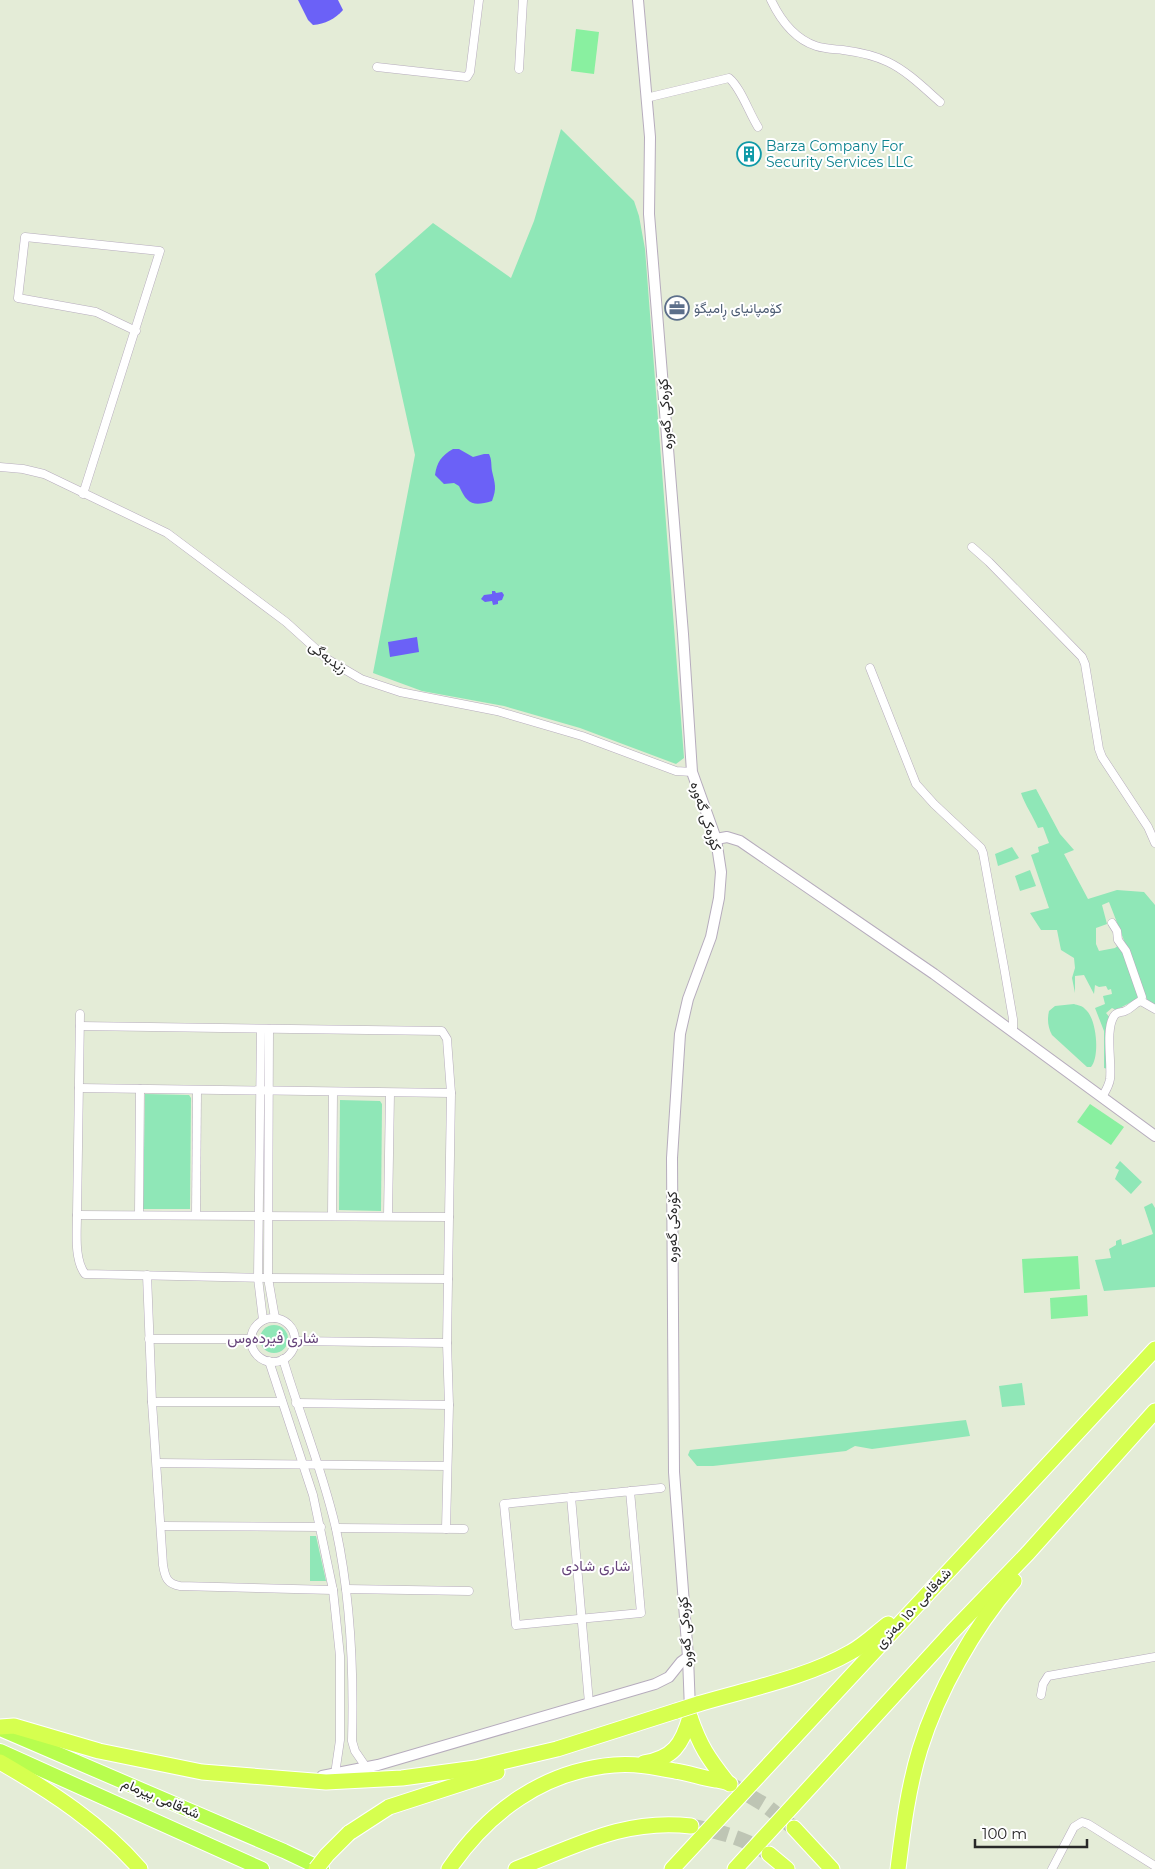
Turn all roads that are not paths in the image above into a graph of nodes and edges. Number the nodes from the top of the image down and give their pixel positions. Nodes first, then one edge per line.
1 (479, 0) edge
2 (523, 0) edge
3 (771, 0) edge
4 (638, 1) edge
5 (376, 67) dead end
6 (519, 69) dead end
7 (646, 98) junction
8 (940, 102) dead end
9 (758, 126) dead end
10 (136, 330) junction
11 (0, 467) edge
12 (83, 494) junction
13 (972, 547) dead end
14 (870, 668) dead end
15 (692, 772) junction
16 (716, 839) junction
17 (1155, 843) edge
18 (1112, 923) dead end
19 (1141, 1001) junction
20 (1155, 1009) edge
21 (80, 1014) dead end
22 (80, 1026) junction
23 (270, 1029) junction
24 (260, 1030) junction
25 (1012, 1030) junction
26 (79, 1088) junction
27 (140, 1089) junction
28 (197, 1091) junction
29 (265, 1092) junction
30 (333, 1092) junction
31 (390, 1093) junction
32 (451, 1093) junction
33 (1102, 1097) junction
34 (1155, 1136) edge
35 (139, 1214) junction
36 (77, 1215) junction
37 (196, 1215) junction
38 (258, 1216) junction
39 (268, 1216) junction
40 (332, 1216) junction
41 (388, 1216) junction
42 (449, 1217) junction
43 (147, 1275) junction
44 (258, 1278) junction
45 (268, 1278) junction
46 (448, 1279) junction
47 (275, 1318) junction
48 (263, 1320) junction
49 (149, 1339) junction
50 (251, 1339) junction
51 (295, 1341) junction
52 (447, 1342) junction
53 (1155, 1349) edge
54 (283, 1359) junction
55 (269, 1361) junction
56 (152, 1402) junction
57 (282, 1402) junction
58 (296, 1403) junction
59 (448, 1405) junction
60 (1155, 1411) edge
61 (157, 1463) junction
62 (303, 1464) junction
63 (318, 1465) junction
64 (447, 1466) junction
65 (1091, 1481) junction
66 (661, 1488) dead end
67 (630, 1491) junction
68 (571, 1497) junction
69 (161, 1526) junction
70 (321, 1527) junction
71 (336, 1528) junction
72 (446, 1529) junction
73 (464, 1529) dead end
74 (346, 1589) junction
75 (333, 1590) junction
76 (469, 1590) dead end
77 (926, 1593) junction
78 (582, 1619) junction
79 (688, 1657) junction
80 (1155, 1657) edge
81 (1041, 1695) dead end
82 (589, 1703) junction
83 (688, 1711) junction
84 (0, 1728) edge
85 (557, 1749) junction
86 (0, 1751) edge
87 (0, 1762) edge
88 (630, 1765) junction
89 (366, 1767) junction
90 (335, 1774) junction
91 (292, 1780) junction
92 (692, 1826) tunnel mouth
93 (794, 1828) tunnel mouth
94 (769, 1831) junction
95 (769, 1854) tunnel mouth
96 (1153, 1867) edge
97 (140, 1869) edge
98 (262, 1869) edge
99 (316, 1869) edge
100 (322, 1869) edge
101 (449, 1869) edge
102 (516, 1869) edge
103 (672, 1869) edge
104 (735, 1869) edge
105 (748, 1869) edge
106 (788, 1869) edge
107 (832, 1869) edge
108 (898, 1869) edge
109 (1052, 1869) edge

1 - 5 street
2 - 6 street
3 - 8 street
4 - 7 street, کۆرەکی گەورە
7 - 9 street
7 - 15 street, کۆرەکی گەورە
10 - 10 street
10 - 12 street
11 - 12 street, زێدبەگی
12 - 15 street, زێدبەگی
13 - 17 street
14 - 25 street
15 - 16 street, کۆرەکی گەورە
16 - 25 street
16 - 79 street, کۆرەکی گەورە
18 - 19 street
19 - 20 street
19 - 33 street
21 - 22 street
22 - 24 street
22 - 26 street
23 - 24 street
23 - 29 street
23 - 32 street
24 - 29 street
25 - 33 street
26 - 27 street
26 - 36 street
27 - 28 street
27 - 35 street
28 - 29 street
28 - 37 street
29 - 30 street
29 - 38 street
29 - 39 street
30 - 31 street
30 - 40 street
31 - 32 street
31 - 41 street
32 - 42 street
33 - 34 street
35 - 36 street
35 - 37 street
36 - 43 street
37 - 38 street
38 - 39 street
38 - 44 street
39 - 40 street
39 - 45 street
40 - 41 street
41 - 42 street
42 - 46 street
43 - 44 street
43 - 49 street
44 - 45 street
44 - 48 street
45 - 46 street
45 - 47 street
46 - 52 street
47 - 48 street
47 - 51 street
48 - 50 street
49 - 50 street
49 - 56 street
50 - 55 street
51 - 52 street
51 - 54 street
52 - 59 street
53 - 77 highway, شەقامی ١٥٠ مەتری
54 - 55 street
54 - 58 street
55 - 57 street
56 - 57 street
56 - 61 street
57 - 62 street
58 - 59 street
58 - 63 street
59 - 64 street
60 - 65 highway
61 - 62 street
61 - 69 street
62 - 63 street
62 - 70 street
63 - 64 street
63 - 71 street
64 - 72 street
65 - 94 highway
65 - 108 highway
66 - 67 street
67 - 68 street
67 - 78 street
68 - 78 street
68 - 78 street
69 - 70 street
69 - 75 street
70 - 75 street
71 - 72 street
71 - 74 street
72 - 73 street
74 - 76 street
74 - 89 street
75 - 90 street
77 - 83 highway
77 - 103 highway, شەقامی ١٥٠ مەتری
78 - 82 street
79 - 82 street
79 - 83 street, کۆرەکی گەورە
80 - 81 street
82 - 89 street
83 - 85 highway
83 - 88 highway
83 - 88 highway
84 - 91 highway
84 - 100 highway, شەقامی پیرمام
85 - 91 highway
85 - 99 highway, bridge
86 - 98 highway, شەقامی پیرمام
87 - 97 highway
88 - 101 highway
89 - 90 street
90 - 91 street
92 - 102 highway
93 - 107 highway
94 - 104 highway
94 - 105 highway
95 - 106 highway
96 - 109 street

